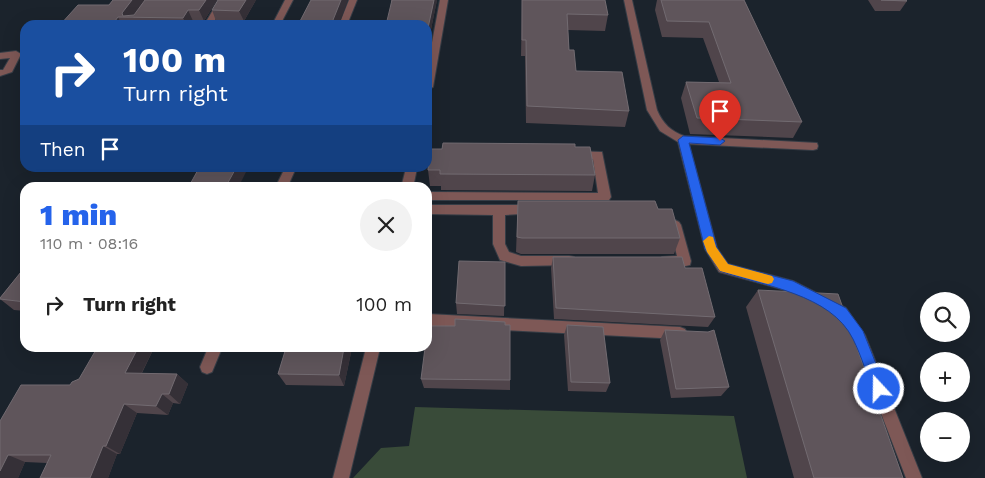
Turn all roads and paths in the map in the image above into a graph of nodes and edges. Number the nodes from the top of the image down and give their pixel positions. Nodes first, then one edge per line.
1 (222, 0) edge
2 (289, 0) edge
3 (352, 0) edge
4 (444, 0) edge
5 (628, 0) edge
6 (211, 20) edge
7 (279, 20) edge
8 (345, 20) edge
9 (0, 56) edge
10 (432, 65) edge
11 (0, 72) edge
12 (683, 140) junction
13 (812, 146) dead end
14 (558, 154) edge
15 (432, 196) edge
16 (432, 210) edge
17 (499, 210) junction
18 (547, 210) edge
19 (671, 210) edge
20 (579, 261) edge
21 (656, 261) edge
22 (432, 320) edge
23 (693, 333) edge
24 (213, 352) edge
25 (372, 352) edge
26 (207, 367) dead end
27 (341, 478) edge
28 (914, 478) edge

1 - 6 street
2 - 7 street
3 - 8 street
4 - 10 street
5 - 12 street
9 - 11 street
12 - 13 street
12 - 28 street
14 - 15 street
16 - 17 street
17 - 18 street
17 - 20 street
19 - 21 street
22 - 23 street
24 - 26 street
25 - 27 street

